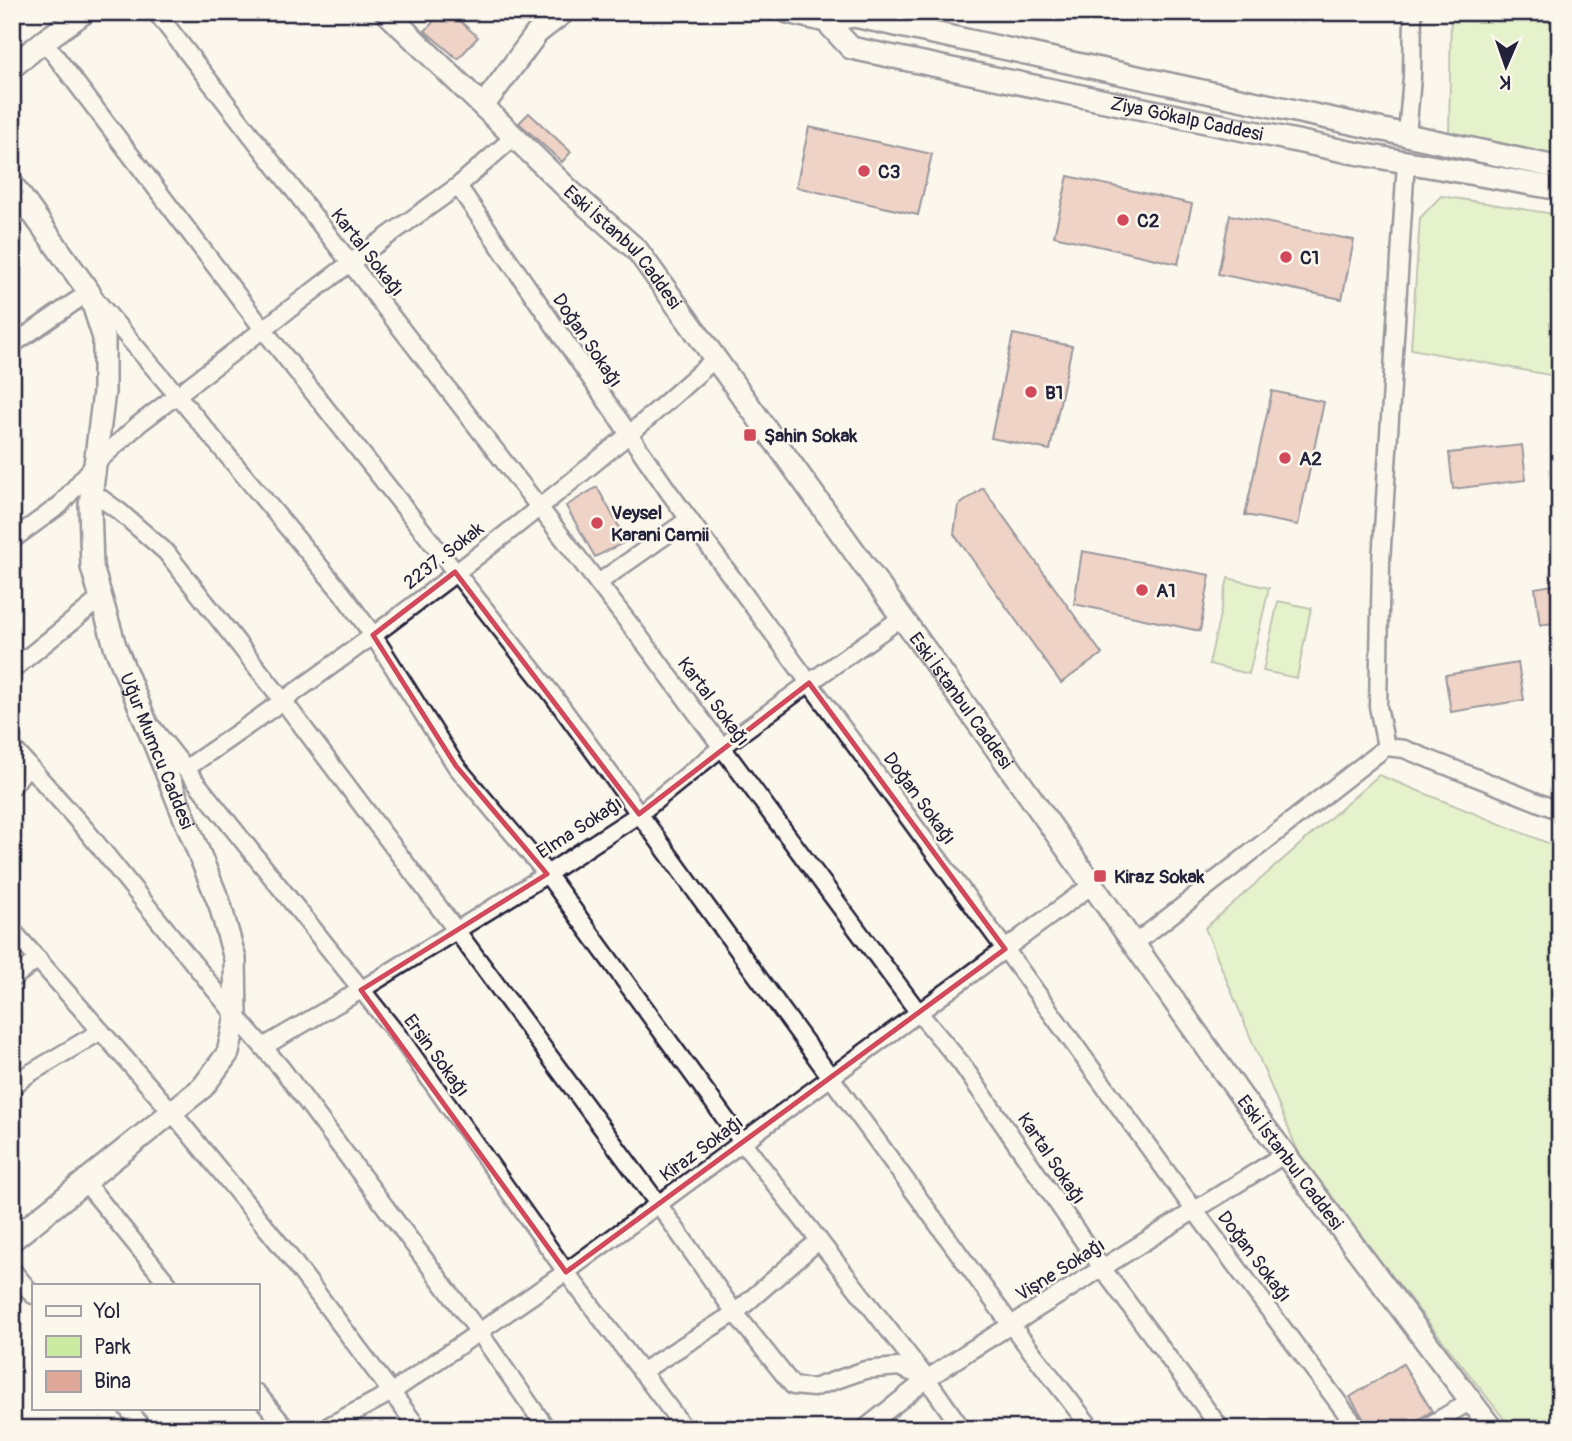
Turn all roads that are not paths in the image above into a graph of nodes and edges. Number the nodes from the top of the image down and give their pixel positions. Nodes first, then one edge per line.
1 (85, 12) edge
2 (156, 12) edge
3 (387, 12) edge
4 (564, 12) edge
5 (788, 12) edge
6 (1413, 12) edge
7 (826, 21) junction
8 (44, 41) junction
9 (15, 60) edge
10 (1057, 60) junction
11 (1051, 90) junction
12 (483, 106) junction
13 (1407, 135) junction
14 (515, 136) junction
15 (1406, 162) junction
16 (1560, 168) edge
17 (12, 184) edge
18 (458, 186) junction
19 (1560, 190) edge
20 (350, 263) junction
21 (89, 292) junction
22 (263, 329) junction
23 (12, 345) edge
24 (715, 359) junction
25 (177, 395) junction
26 (628, 435) junction
27 (95, 464) junction
28 (91, 491) junction
29 (539, 506) junction
30 (688, 519) junction
31 (12, 540) edge
32 (455, 572) junction
33 (598, 583) junction
34 (101, 598) junction
35 (901, 618) junction
36 (373, 635) junction
37 (12, 670) edge
38 (808, 683) junction
39 (284, 702) junction
40 (143, 715) junction
41 (12, 747) edge
42 (722, 747) junction
43 (1386, 747) junction
44 (28, 765) junction
45 (185, 769) junction
46 (12, 787) edge
47 (1560, 811) edge
48 (639, 814) junction
49 (547, 874) junction
50 (1092, 885) junction
51 (12, 930) edge
52 (456, 930) junction
53 (1134, 944) junction
54 (1005, 949) junction
55 (38, 960) junction
56 (12, 979) edge
57 (361, 990) junction
58 (919, 1013) junction
59 (236, 1016) junction
60 (102, 1031) junction
61 (263, 1047) junction
62 (831, 1077) junction
63 (12, 1087) edge
64 (172, 1112) junction
65 (743, 1143) junction
66 (1285, 1154) junction
67 (85, 1182) junction
68 (659, 1205) junction
69 (1195, 1211) junction
70 (12, 1240) edge
71 (819, 1240) junction
72 (1102, 1268) junction
73 (12, 1270) edge
74 (566, 1272) junction
75 (168, 1284) edge
76 (32, 1294) edge
77 (735, 1313) junction
78 (1011, 1325) junction
79 (479, 1332) junction
80 (642, 1371) junction
81 (927, 1379) junction
82 (392, 1392) junction
83 (259, 1395) edge
84 (1471, 1401) junction
85 (129, 1410) edge
86 (144, 1429) edge
87 (286, 1429) edge
88 (323, 1429) edge
89 (419, 1429) edge
90 (547, 1429) edge
91 (685, 1429) edge
92 (864, 1429) edge
93 (962, 1429) edge
94 (1092, 1429) edge
95 (1222, 1429) edge
96 (1358, 1429) edge
97 (1423, 1429) edge
98 (1492, 1429) edge

1 - 8 street
2 - 20 street, Kartal Sokağı
3 - 12 street, Eski İstanbul Caddesi
4 - 12 street
5 - 7 street, Ziya Gökalp Caddesi
6 - 13 street
7 - 10 street, Ziya Gökalp Caddesi
7 - 11 street, Ziya Gökalp Caddesi
8 - 9 street
8 - 22 street
10 - 11 street
10 - 13 street, Ziya Gökalp Caddesi
11 - 15 street, Ziya Gökalp Caddesi
12 - 14 street, Eski İstanbul Caddesi
13 - 15 street
13 - 16 street, Ziya Gökalp Caddesi
14 - 18 street
14 - 24 street, Eski İstanbul Caddesi
15 - 19 street, Ziya Gökalp Caddesi
15 - 43 street
17 - 21 street, Uğur Mumcu Caddesi
18 - 20 street
18 - 26 street, Doğan Sokağı
20 - 22 street
20 - 29 street, Kartal Sokağı
21 - 23 street
21 - 25 street
21 - 27 street, Uğur Mumcu Caddesi
22 - 25 street
22 - 32 street
24 - 26 street, 2237. Sokak
24 - 35 street, Eski İstanbul Caddesi
25 - 27 street
25 - 36 street
26 - 29 street, 2237. Sokak
26 - 30 street, Doğan Sokağı
27 - 28 street, Uğur Mumcu Caddesi
27 - 31 street
28 - 34 street, Uğur Mumcu Caddesi
28 - 39 street
29 - 32 street, 2237. Sokak
29 - 33 street, Kartal Sokağı
30 - 33 street
30 - 38 street, Doğan Sokağı
32 - 36 street, 2237. Sokak
32 - 48 street
33 - 42 street, Kartal Sokağı
34 - 37 street
34 - 40 street, Uğur Mumcu Caddesi
35 - 38 street, Elma Sokağı
35 - 50 street, Eski İstanbul Caddesi
36 - 39 street, 2237. Sokak
36 - 49 street
38 - 42 street, Elma Sokağı
38 - 54 street, Doğan Sokağı
39 - 45 street, 2237. Sokak
39 - 52 street
40 - 45 street, Ersin Sokağı
40 - 59 street, Uğur Mumcu Caddesi
41 - 44 street
42 - 48 street, Elma Sokağı
42 - 58 street, Kartal Sokağı
43 - 47 street
43 - 53 street
44 - 46 street
44 - 59 street
45 - 57 street, Ersin Sokağı
48 - 49 street, Elma Sokağı
48 - 62 street
49 - 52 street, Elma Sokağı
49 - 65 street
50 - 53 street, Eski İstanbul Caddesi
50 - 54 street, Kiraz Sokağı
51 - 55 street
52 - 57 street, Elma Sokağı
52 - 68 street
53 - 66 street, Eski İstanbul Caddesi
54 - 58 street, Kiraz Sokağı
54 - 69 street, Doğan Sokağı
55 - 56 street
55 - 60 street
57 - 61 street, Elma Sokağı
57 - 74 street, Ersin Sokağı
58 - 62 street, Kiraz Sokağı
58 - 72 street, Kartal Sokağı
59 - 61 street
59 - 64 street, Uğur Mumcu Caddesi
60 - 63 street
60 - 64 street
61 - 79 street
62 - 65 street, Kiraz Sokağı
62 - 78 street
64 - 67 street, Uğur Mumcu Caddesi
64 - 82 street
65 - 68 street, Kiraz Sokağı
65 - 71 street
66 - 69 street, Vişne Sokağı
66 - 84 street, Eski İstanbul Caddesi
67 - 70 street, Uğur Mumcu Caddesi
67 - 75 street
68 - 74 street, Kiraz Sokağı
68 - 77 street
69 - 72 street, Vişne Sokağı
69 - 96 street, Doğan Sokağı
71 - 77 street
71 - 81 street
72 - 78 street, Vişne Sokağı
72 - 95 street, Kartal Sokağı
73 - 76 street
74 - 79 street, Kiraz Sokağı
74 - 80 street, Ersin Sokağı
77 - 80 street
77 - 81 street
78 - 81 street, Vişne Sokağı
78 - 94 street
79 - 82 street, Kiraz Sokağı
79 - 90 street
80 - 91 street, Ersin Sokağı
81 - 92 street, Vişne Sokağı
81 - 93 street
82 - 88 street, Kiraz Sokağı
82 - 89 street
83 - 87 street
84 - 97 street
84 - 98 street, Eski İstanbul Caddesi
85 - 86 street

